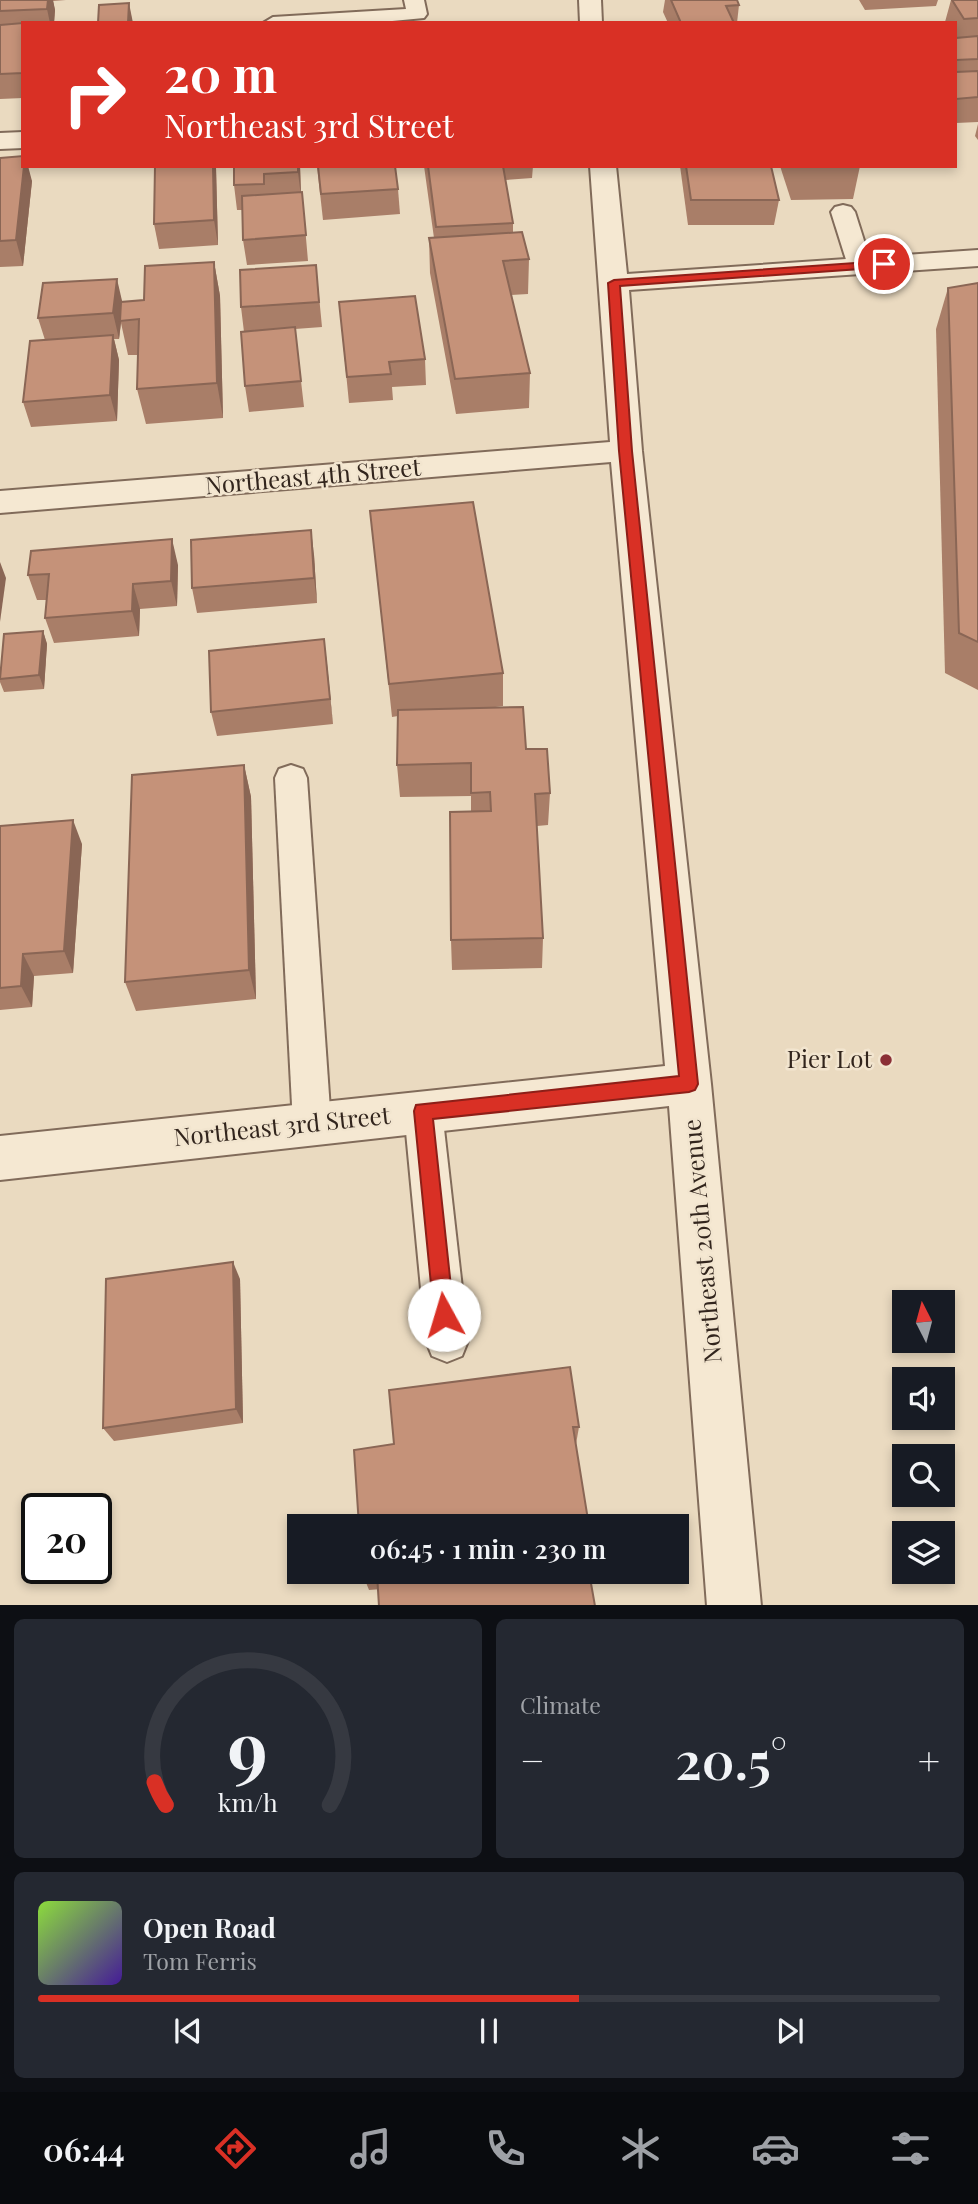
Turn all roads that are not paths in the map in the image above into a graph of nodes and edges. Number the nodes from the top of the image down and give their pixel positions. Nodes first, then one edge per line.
1 (414, 0) edge
2 (590, 0) edge
3 (305, 21) edge
4 (591, 21) edge
5 (21, 140) edge
6 (0, 141) edge
7 (603, 168) edge
8 (843, 212) dead end
9 (978, 258) edge
10 (860, 266) junction
11 (614, 283) junction
12 (626, 451) junction
13 (0, 502) edge
14 (291, 778) dead end
15 (689, 1084) junction
16 (423, 1111) junction
17 (312, 1124) junction
18 (0, 1158) edge
19 (447, 1340) dead end
20 (734, 1605) edge

1 - 3 lane
2 - 4 street
5 - 6 street
7 - 11 street, Northeast 20th Avenue
8 - 10 lane
9 - 10 street
10 - 11 street
11 - 12 street, Northeast 20th Avenue
12 - 13 street, Northeast 4th Street
12 - 15 street, Northeast 20th Avenue
14 - 17 lane
15 - 16 street, Northeast 3rd Street
15 - 20 street, Northeast 20th Avenue
16 - 17 street, Northeast 3rd Street
16 - 19 lane
17 - 18 street, Northeast 3rd Street

